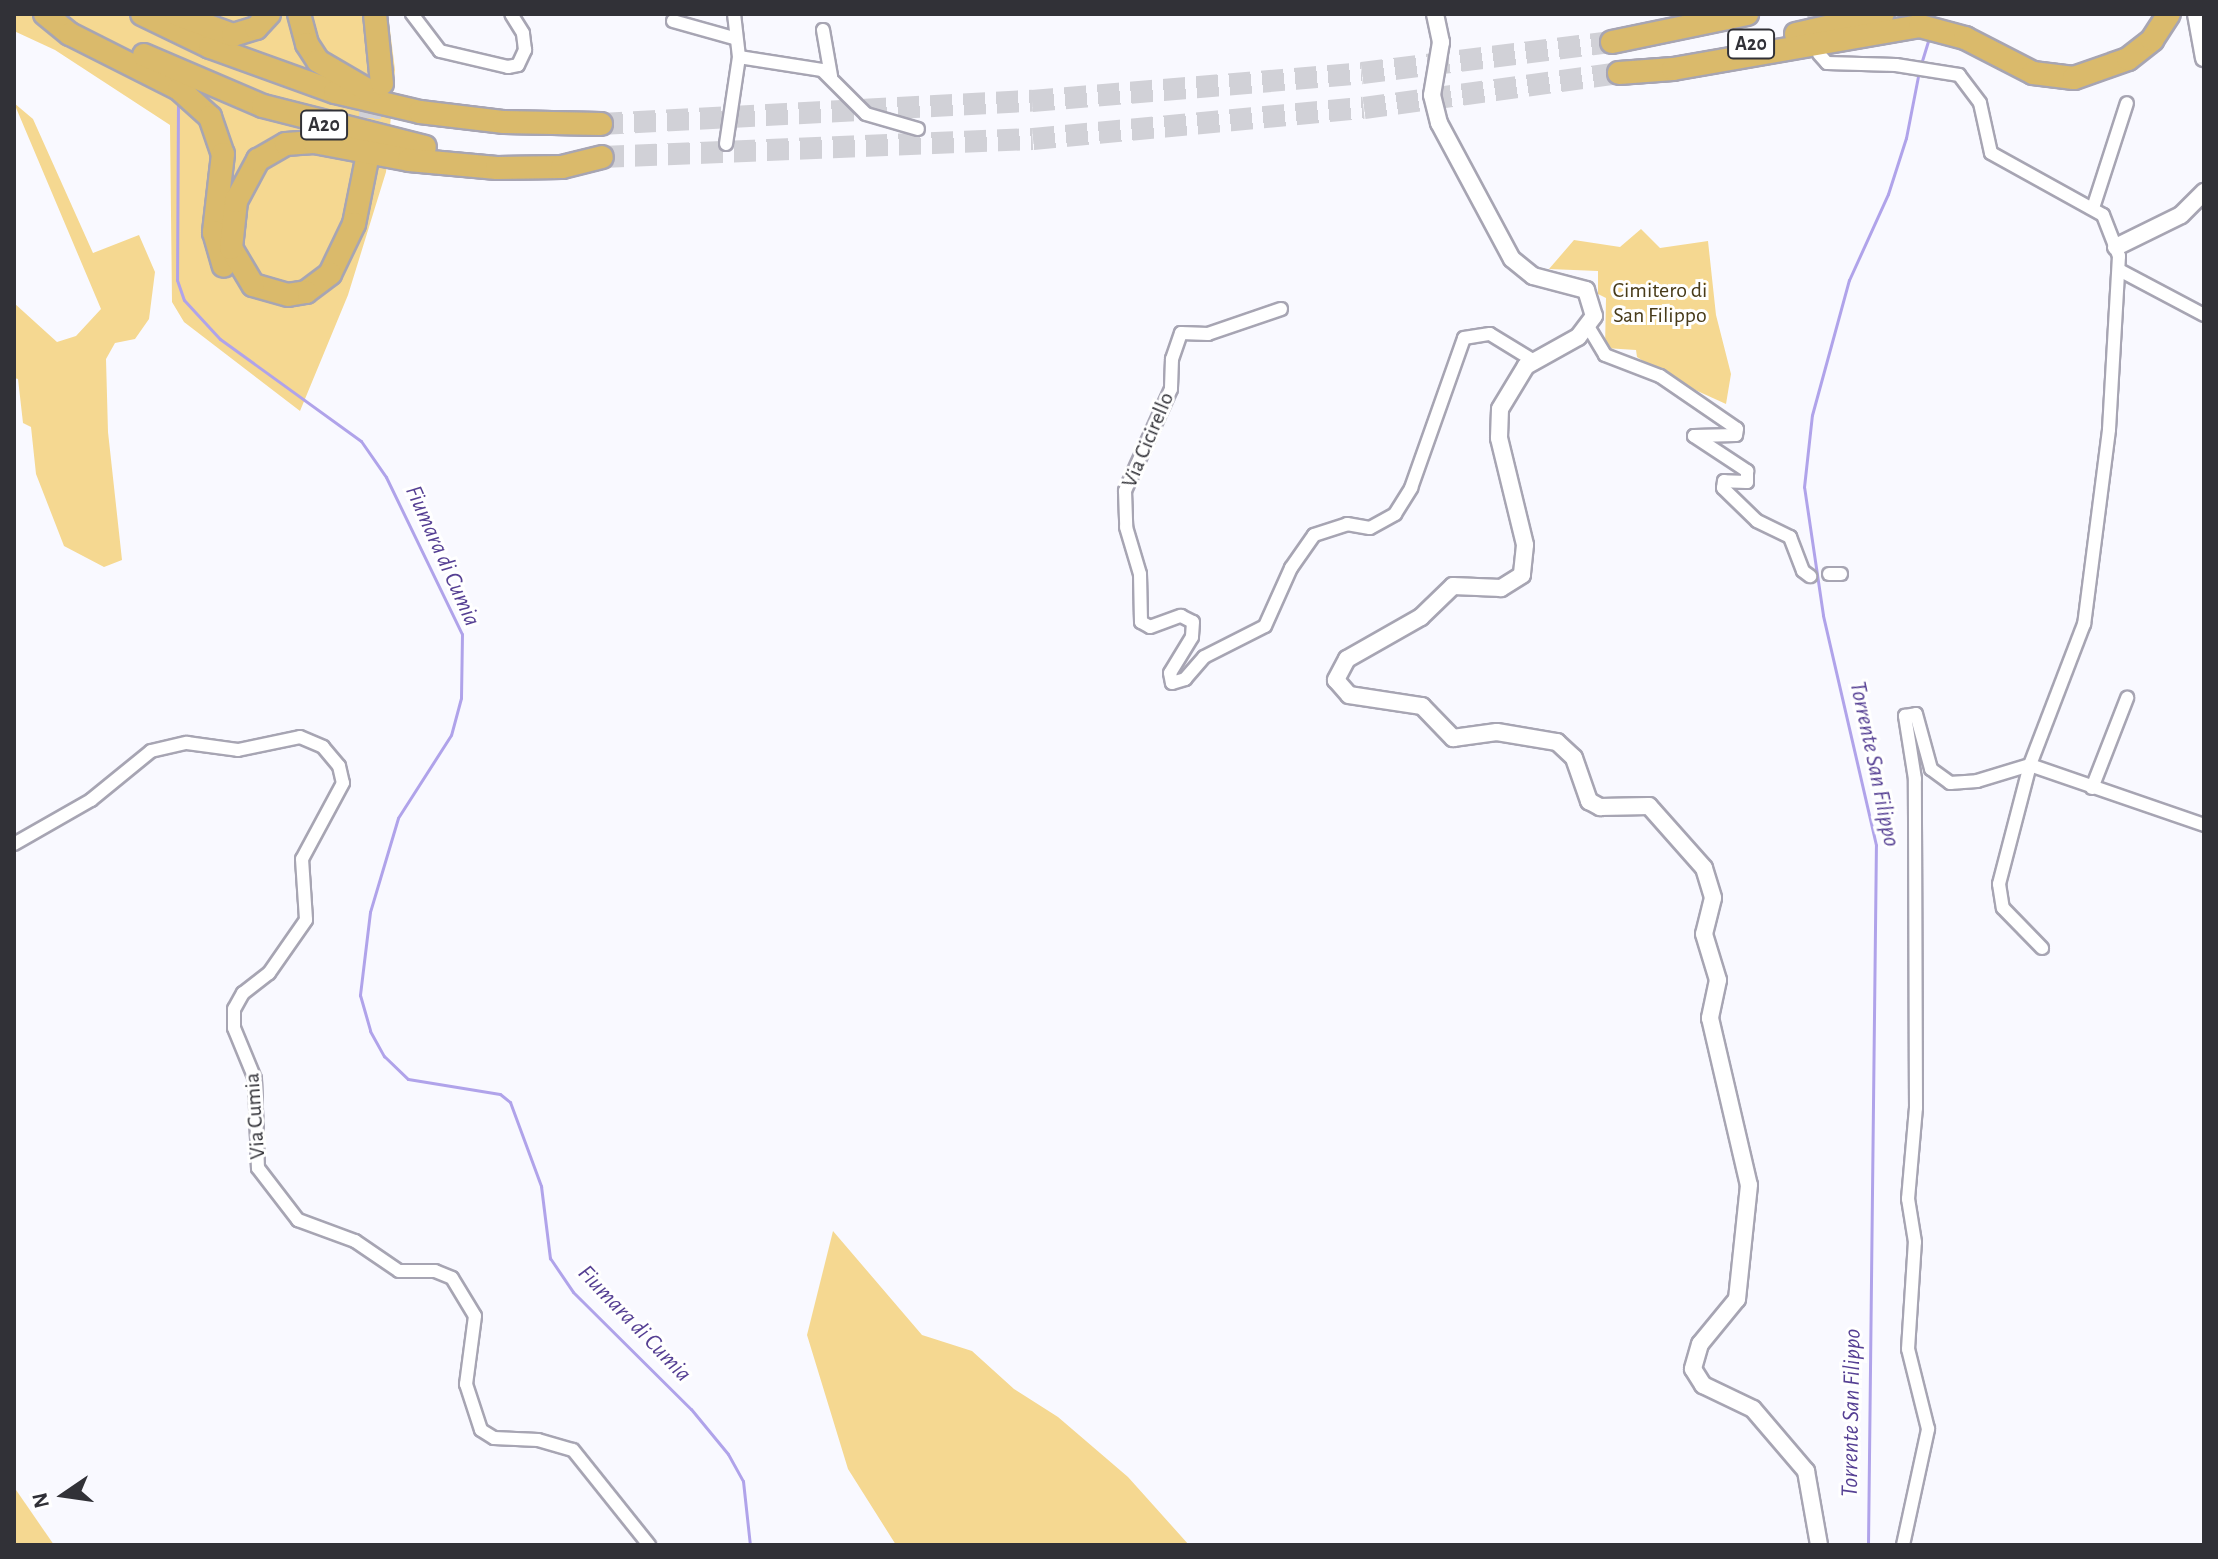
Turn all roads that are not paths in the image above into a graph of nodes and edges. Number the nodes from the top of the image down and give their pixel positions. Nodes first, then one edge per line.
1 (45, 14) edge
2 (67, 14) edge
3 (142, 14) edge
4 (176, 14) edge
5 (269, 14) edge
6 (299, 14) edge
7 (368, 14) edge
8 (375, 14) edge
9 (412, 14) edge
10 (511, 14) edge
11 (734, 14) edge
12 (1435, 14) edge
13 (1702, 14) edge
14 (1747, 14) edge
15 (1883, 14) edge
16 (2169, 14) edge
17 (2196, 14) edge
18 (673, 21) dead end
19 (823, 30) dead end
20 (1644, 35) junction
21 (734, 38) junction
22 (1612, 42) tunnel mouth
23 (1819, 54) dead end
24 (739, 57) junction
25 (2204, 58) edge
26 (831, 76) junction
27 (2127, 103) dead end
28 (420, 112) junction
29 (601, 124) tunnel mouth
30 (918, 129) dead end
31 (726, 144) dead end
32 (2204, 192) edge
33 (2093, 208) junction
34 (2116, 247) junction
35 (2121, 271) junction
36 (1281, 309) dead end
37 (2204, 315) edge
38 (1589, 328) junction
39 (1534, 361) junction
40 (1810, 576) dead end
41 (2127, 698) dead end
42 (2030, 765) junction
43 (2092, 788) junction
44 (2204, 825) edge
45 (14, 844) edge
46 (2042, 948) dead end
47 (649, 1545) edge
48 (1819, 1545) edge
49 (1903, 1545) edge

1 - 2 highway, A20
3 - 28 highway, A20
4 - 5 highway
6 - 28 highway
7 - 8 highway
9 - 10 street
11 - 21 street
12 - 38 street
13 - 20 highway
14 - 20 highway, A20
15 - 16 highway, A20
17 - 25 street
18 - 21 street
19 - 26 street
20 - 22 highway, A20
21 - 24 street
23 - 33 street
24 - 26 street
24 - 31 street
26 - 30 street
27 - 33 street
28 - 29 highway, A20
32 - 34 street
33 - 34 street
34 - 35 street
35 - 37 street
35 - 42 street
36 - 39 street, Via Cicirello
38 - 39 street
38 - 40 street
39 - 48 street
41 - 43 street
42 - 43 street
42 - 46 street
42 - 49 street
43 - 44 street
45 - 47 street, Via Cumia

